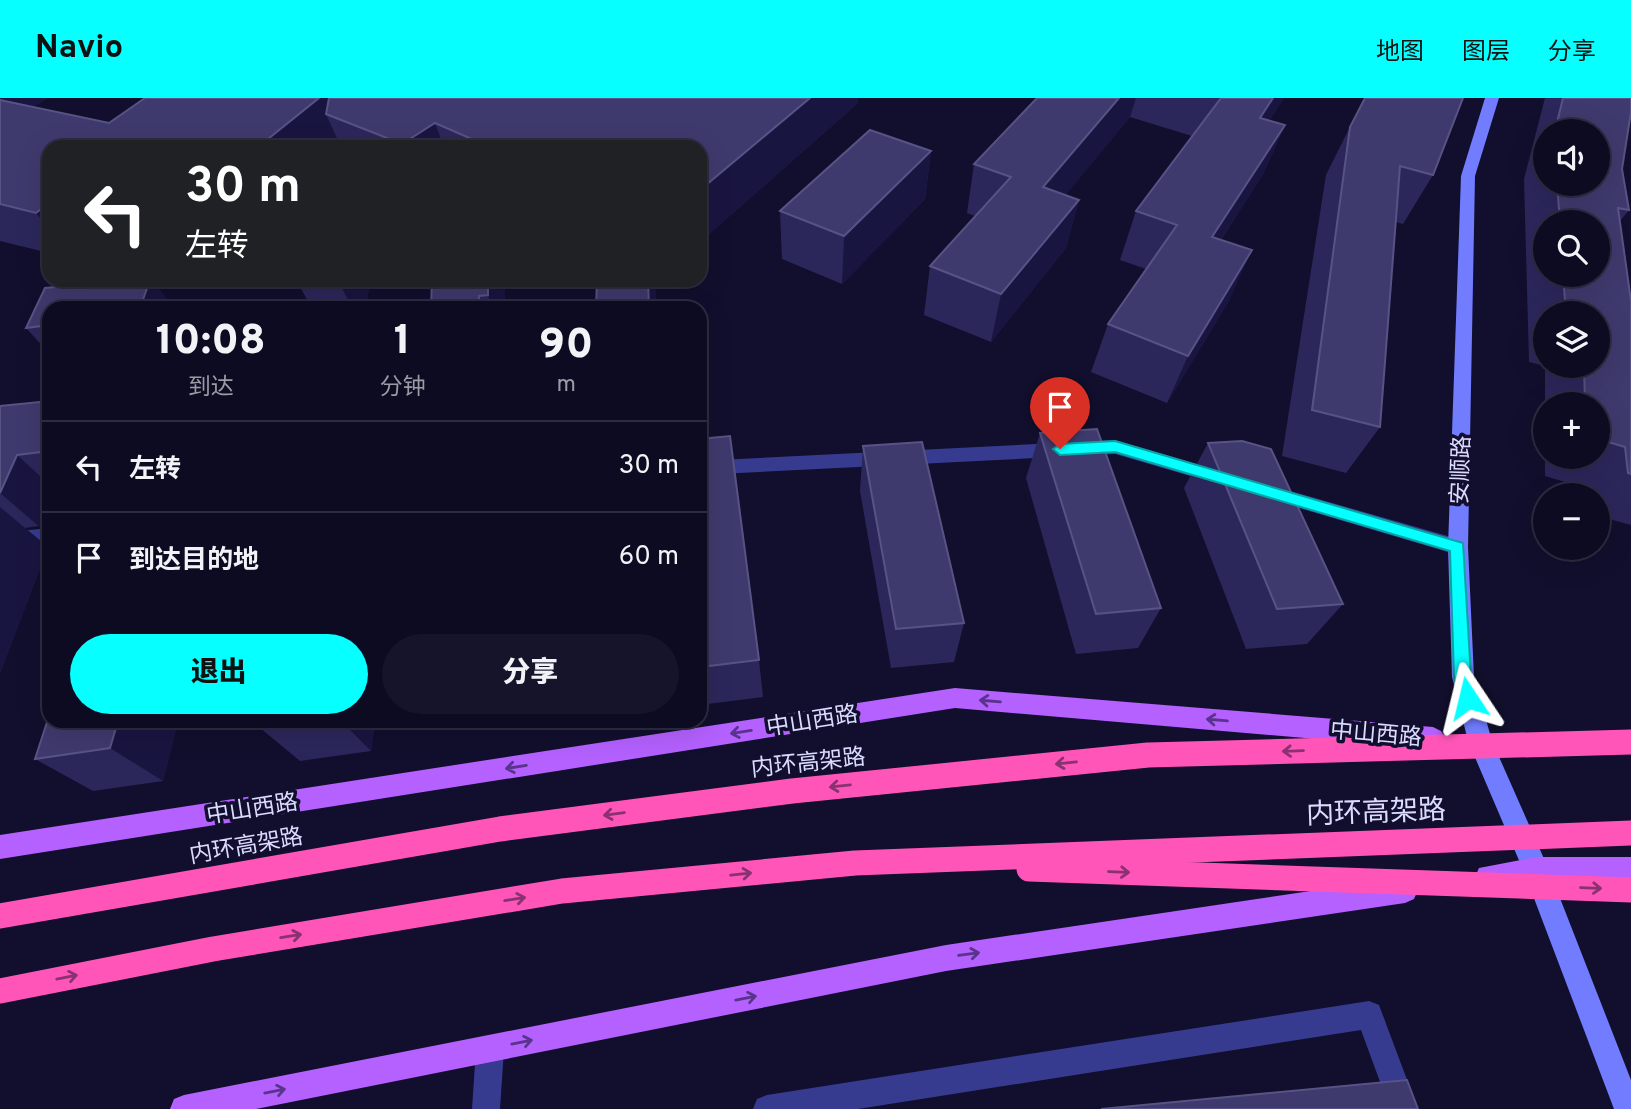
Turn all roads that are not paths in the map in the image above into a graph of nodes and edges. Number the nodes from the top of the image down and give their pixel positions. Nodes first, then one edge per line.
1 (1492, 98) edge
2 (707, 468) edge
3 (42, 537) edge
4 (0, 541) edge
5 (1458, 547) junction
6 (1480, 741) junction
7 (1631, 742) edge
8 (1631, 833) edge
9 (0, 847) edge
10 (855, 863) junction
11 (1535, 870) junction
12 (1631, 870) edge
13 (1631, 890) edge
14 (0, 916) edge
15 (0, 990) edge
16 (490, 1049) junction
17 (184, 1109) edge
18 (486, 1109) edge
19 (766, 1109) edge
20 (1404, 1109) edge
21 (1628, 1109) edge

1 - 5 street, 安顺路
2 - 5 lane
3 - 4 lane
5 - 6 street, 安顺路
6 - 7 main road, 中山西路
6 -> 9 main road, 中山西路
6 - 11 street, 安顺路
7 -> 14 highway, 内环高架路, bridge
8 - 10 highway, 内环高架路, bridge
10 -> 13 highway, bridge
15 -> 10 highway, 内环高架路, bridge
11 - 12 main road
16 -> 11 main road
11 - 21 street, 安顺路
17 -> 16 main road
16 - 18 lane
19 - 20 lane

